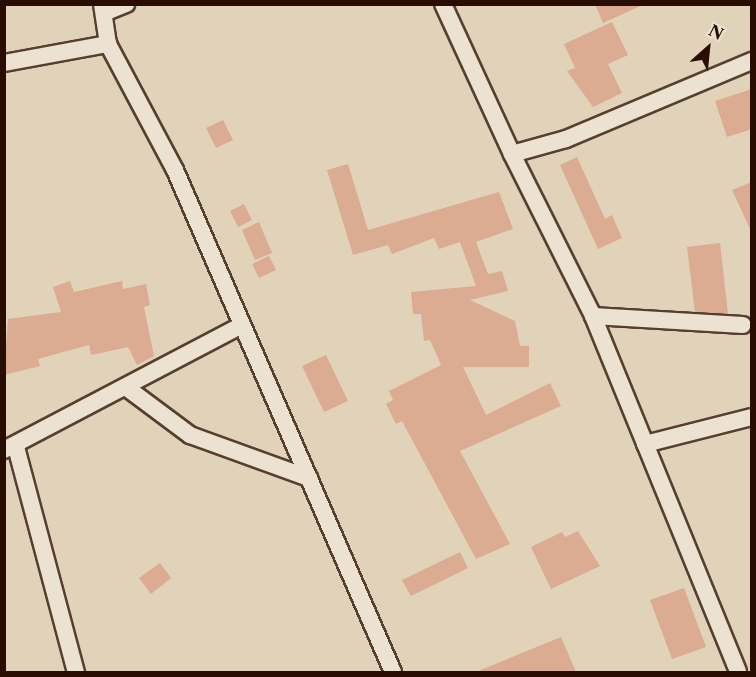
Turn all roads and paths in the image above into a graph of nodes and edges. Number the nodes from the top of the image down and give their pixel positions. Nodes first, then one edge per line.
1 (126, 4) edge
2 (442, 4) edge
3 (104, 8) edge
4 (108, 44) junction
5 (752, 61) edge
6 (4, 63) edge
7 (512, 154) junction
8 (593, 316) junction
9 (242, 325) junction
10 (743, 325) dead end
11 (127, 388) junction
12 (752, 417) edge
13 (645, 444) junction
14 (10, 448) edge
15 (309, 478) junction
16 (387, 671) edge
17 (76, 672) edge
18 (738, 672) edge

1 - 3 street
2 - 7 street
3 - 4 street
4 - 6 street
4 - 9 street
5 - 7 street
7 - 8 street
8 - 10 street
8 - 13 street
9 - 11 street
9 - 15 street
11 - 14 street
11 - 15 street
12 - 13 street
13 - 18 street
14 - 17 street
15 - 16 street

